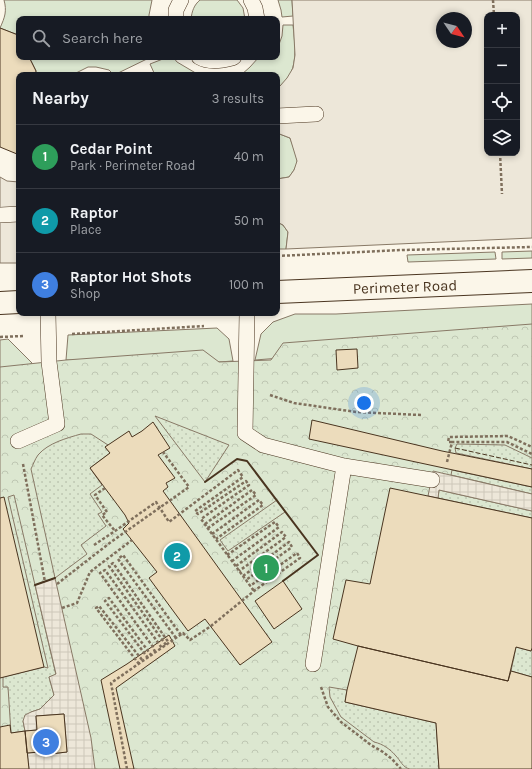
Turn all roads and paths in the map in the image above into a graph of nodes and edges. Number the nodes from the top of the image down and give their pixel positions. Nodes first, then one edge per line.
1 (181, 0) edge
2 (251, 0) edge
3 (493, 0) edge
4 (494, 12) edge
5 (176, 16) edge
6 (256, 16) edge
7 (204, 60) edge
8 (229, 60) edge
9 (217, 68) edge
10 (316, 114) dead end
11 (280, 116) edge
12 (500, 156) edge
13 (502, 194) dead end
14 (16, 214) edge
15 (0, 215) edge
16 (532, 247) edge
17 (280, 256) edge
18 (532, 281) edge
19 (280, 292) edge
20 (16, 302) edge
21 (0, 304) edge
22 (48, 316) edge
23 (247, 316) edge
24 (204, 326) dead end
25 (48, 335) junction
26 (0, 337) edge
27 (245, 387) junction
28 (421, 415) dead end
29 (18, 441) joint
30 (452, 442) junction
31 (532, 447) edge
32 (163, 452) dead end
33 (532, 454) edge
34 (344, 466) junction
35 (446, 467) dead end
36 (432, 480) dead end
37 (105, 488) dead end
38 (205, 524) junction
39 (208, 528) junction
40 (115, 531) junction
41 (212, 534) junction
42 (216, 539) junction
43 (132, 540) dead end
44 (94, 545) dead end
45 (227, 555) junction
46 (232, 561) junction
47 (236, 566) junction
48 (239, 571) junction
49 (243, 576) junction
50 (246, 580) junction
51 (45, 582) dead end
52 (57, 584) dead end
53 (250, 586) junction
54 (254, 591) junction
55 (62, 608) dead end
56 (181, 635) junction
57 (176, 638) junction
58 (169, 643) junction
59 (166, 645) junction
60 (162, 648) junction
61 (155, 652) junction
62 (151, 655) junction
63 (148, 658) junction
64 (143, 661) junction
65 (139, 664) junction
66 (313, 664) joint
67 (127, 769) edge
68 (401, 769) edge

1 - 5 lane
2 - 6 lane
3 - 4 path
7 - 9 lane
8 - 9 lane
10 - 11 lane
12 - 13 path
14 - 15 lane
16 - 17 path
18 - 19 street, Perimeter Road
20 - 21 street
22 - 25 lane
23 - 27 lane
24 - 25 path
25 - 26 path
25 - 29 lane
27 - 28 path
27 - 34 lane
29 - 51 path
30 - 31 path
30 - 33 path
30 - 35 path
32 - 52 path
34 - 36 lane
34 - 66 lane
37 - 40 path
38 - 39 path
38 - 39 path
38 - 40 path
39 - 41 path
40 - 44 path
41 - 42 path
41 - 42 path
42 - 45 path
43 - 55 path
45 - 46 path
45 - 46 path
46 - 47 path
47 - 48 path
47 - 48 path
48 - 49 path
49 - 50 path
49 - 50 path
50 - 53 path
53 - 54 path
53 - 54 path
54 - 56 path
56 - 57 path
56 - 57 path
57 - 58 path
58 - 59 path
58 - 59 path
59 - 60 path
60 - 61 path
60 - 61 path
61 - 62 path
62 - 63 path
62 - 63 path
63 - 64 path
64 - 65 path
64 - 65 path
65 - 67 path
66 - 68 path

